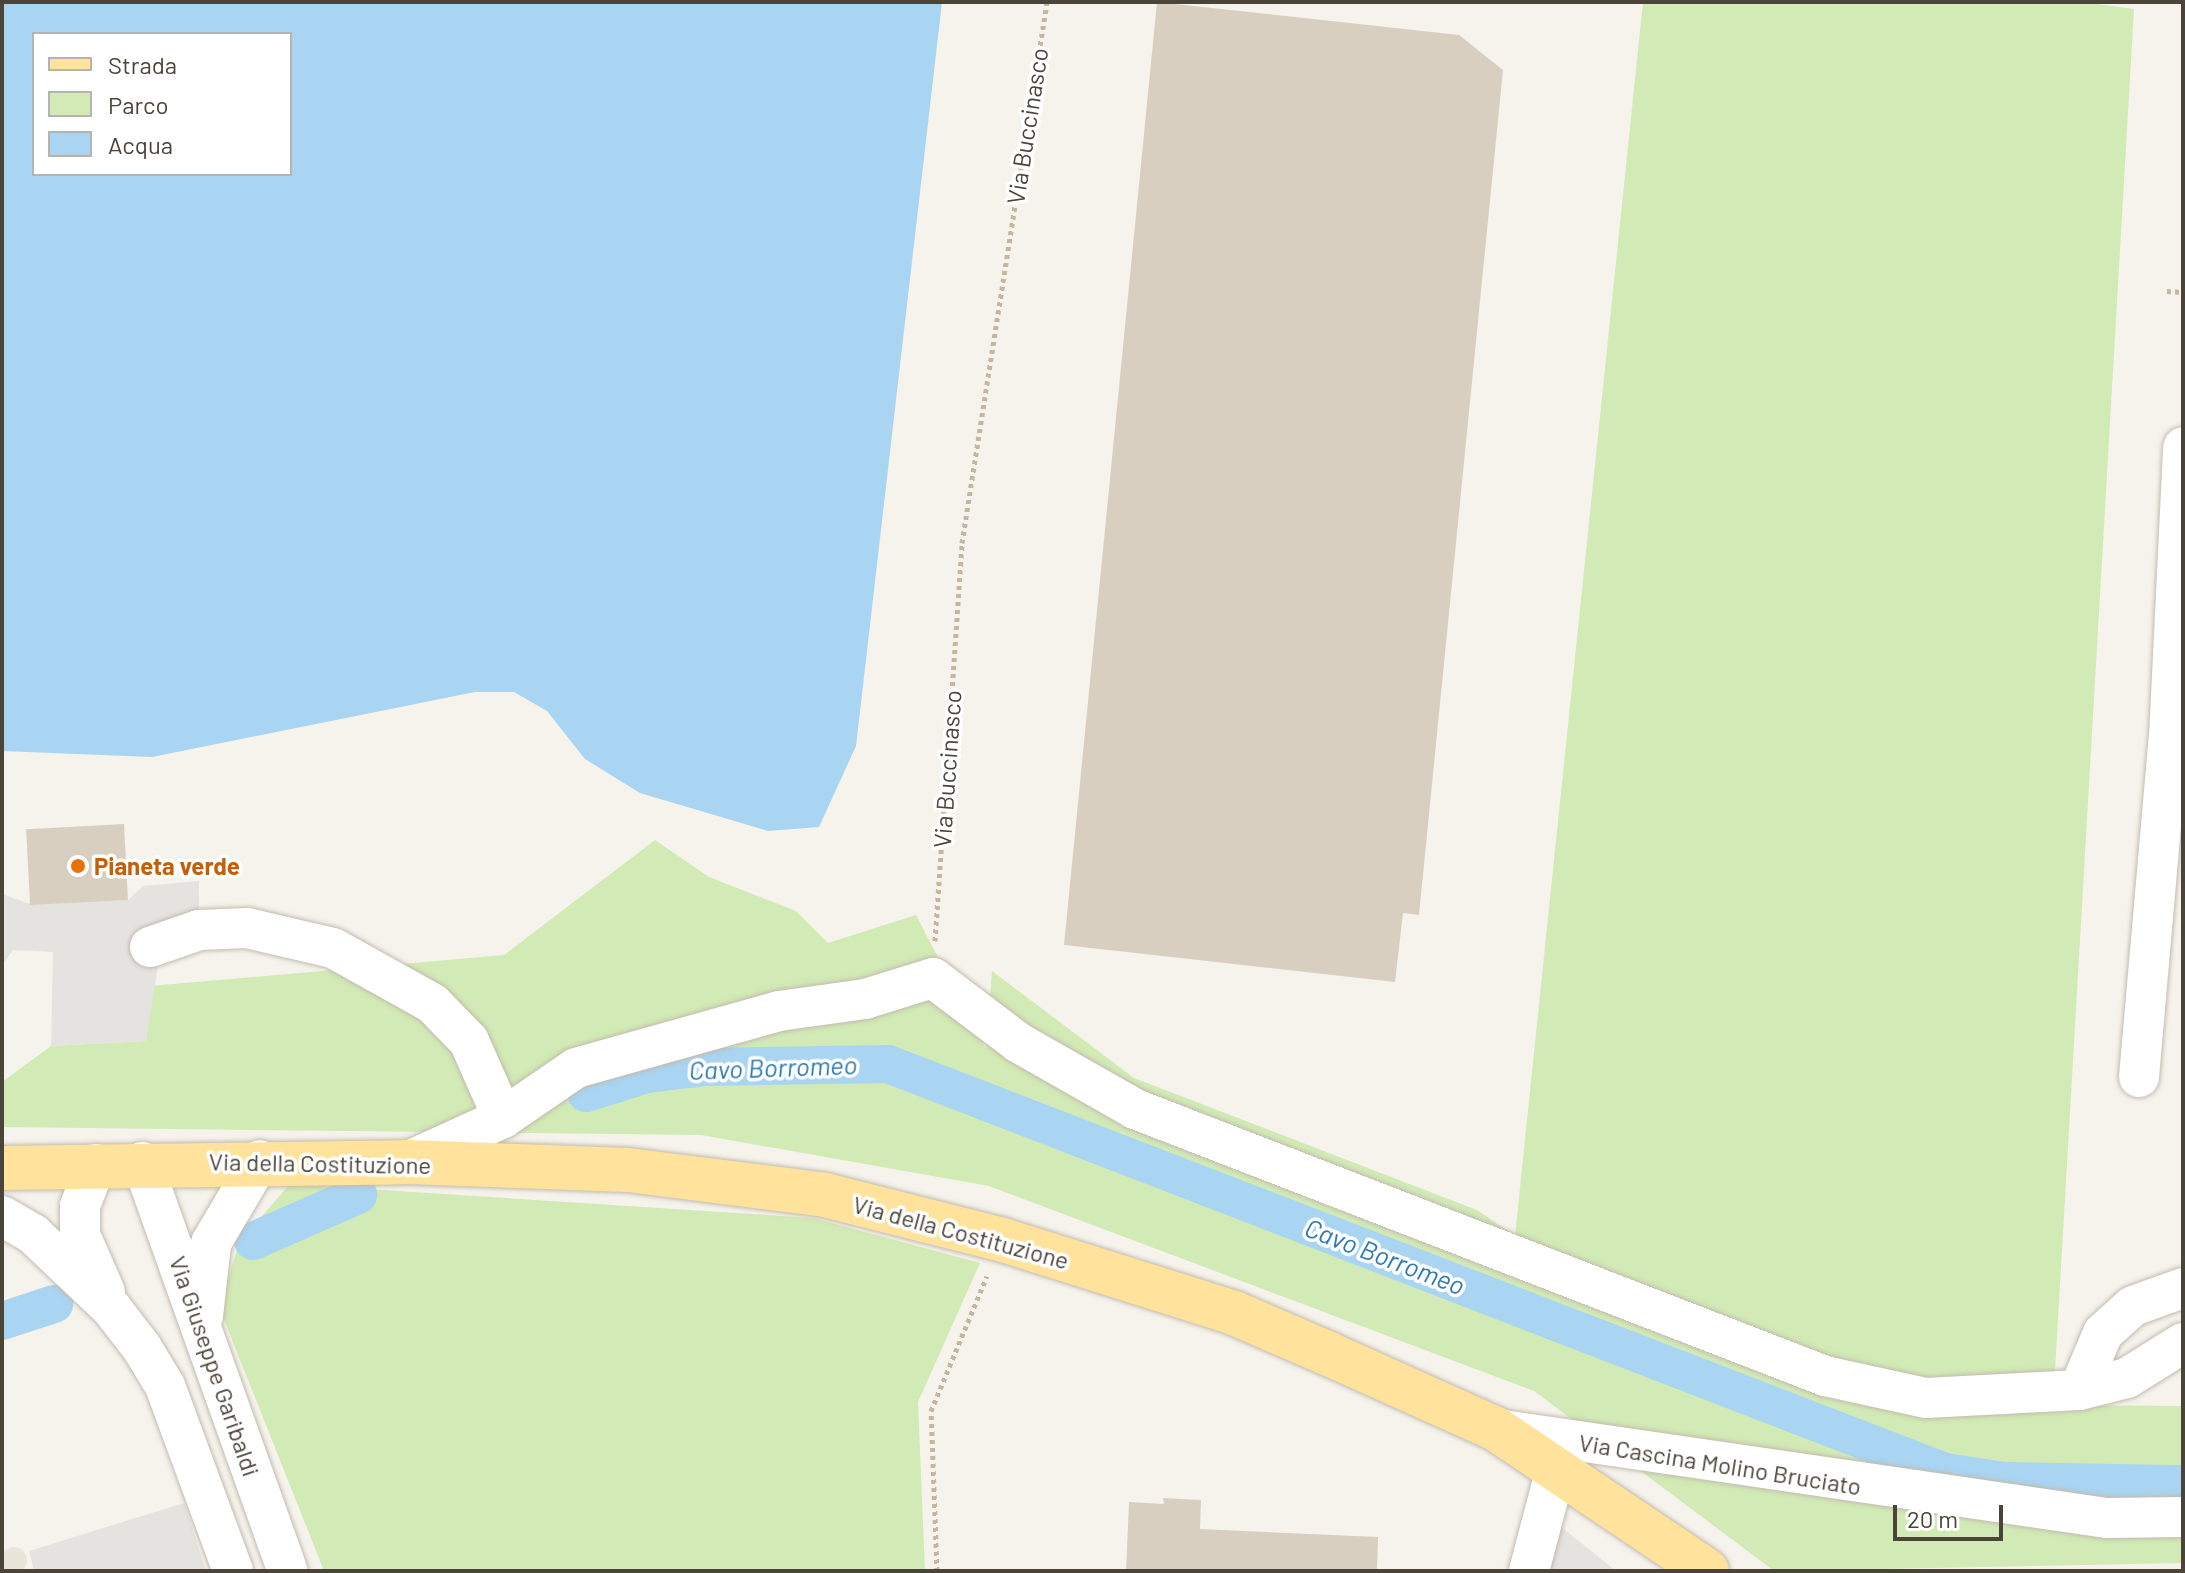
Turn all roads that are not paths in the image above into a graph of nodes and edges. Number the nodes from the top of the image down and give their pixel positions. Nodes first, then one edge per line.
1 (2183, 447) edge
2 (2176, 738) edge
3 (2171, 846) edge
4 (150, 947) dead end
5 (2139, 1077) dead end
6 (503, 1118) junction
7 (260, 1160) junction
8 (142, 1162) junction
9 (407, 1162) junction
10 (96, 1164) junction
11 (2, 1168) edge
12 (2, 1216) edge
13 (2183, 1288) edge
14 (112, 1309) junction
15 (202, 1328) junction
16 (2183, 1343) edge
17 (2079, 1390) junction
18 (1496, 1429) junction
19 (1557, 1465) junction
20 (2183, 1517) edge
21 (1527, 1550) edge
22 (233, 1571) edge
23 (288, 1571) edge
24 (1707, 1571) edge

1 - 2 street
2 - 3 street
3 - 5 street
4 - 6 street
6 - 9 street
6 - 17 street
7 - 8 main road, Via della Costituzione
7 - 9 main road, Via della Costituzione
7 - 15 street
8 - 10 main road
8 - 15 street, Via Giuseppe Garibaldi
9 - 18 main road, Via della Costituzione
10 - 11 main road
10 - 14 street
12 - 14 street
13 - 17 street
14 - 22 street
15 - 23 street, Via Giuseppe Garibaldi
16 - 17 street
18 - 19 main road, Via della Costituzione
18 - 20 street, Via Cascina Molino Bruciato
19 - 21 street
19 - 24 main road, Via della Costituzione

